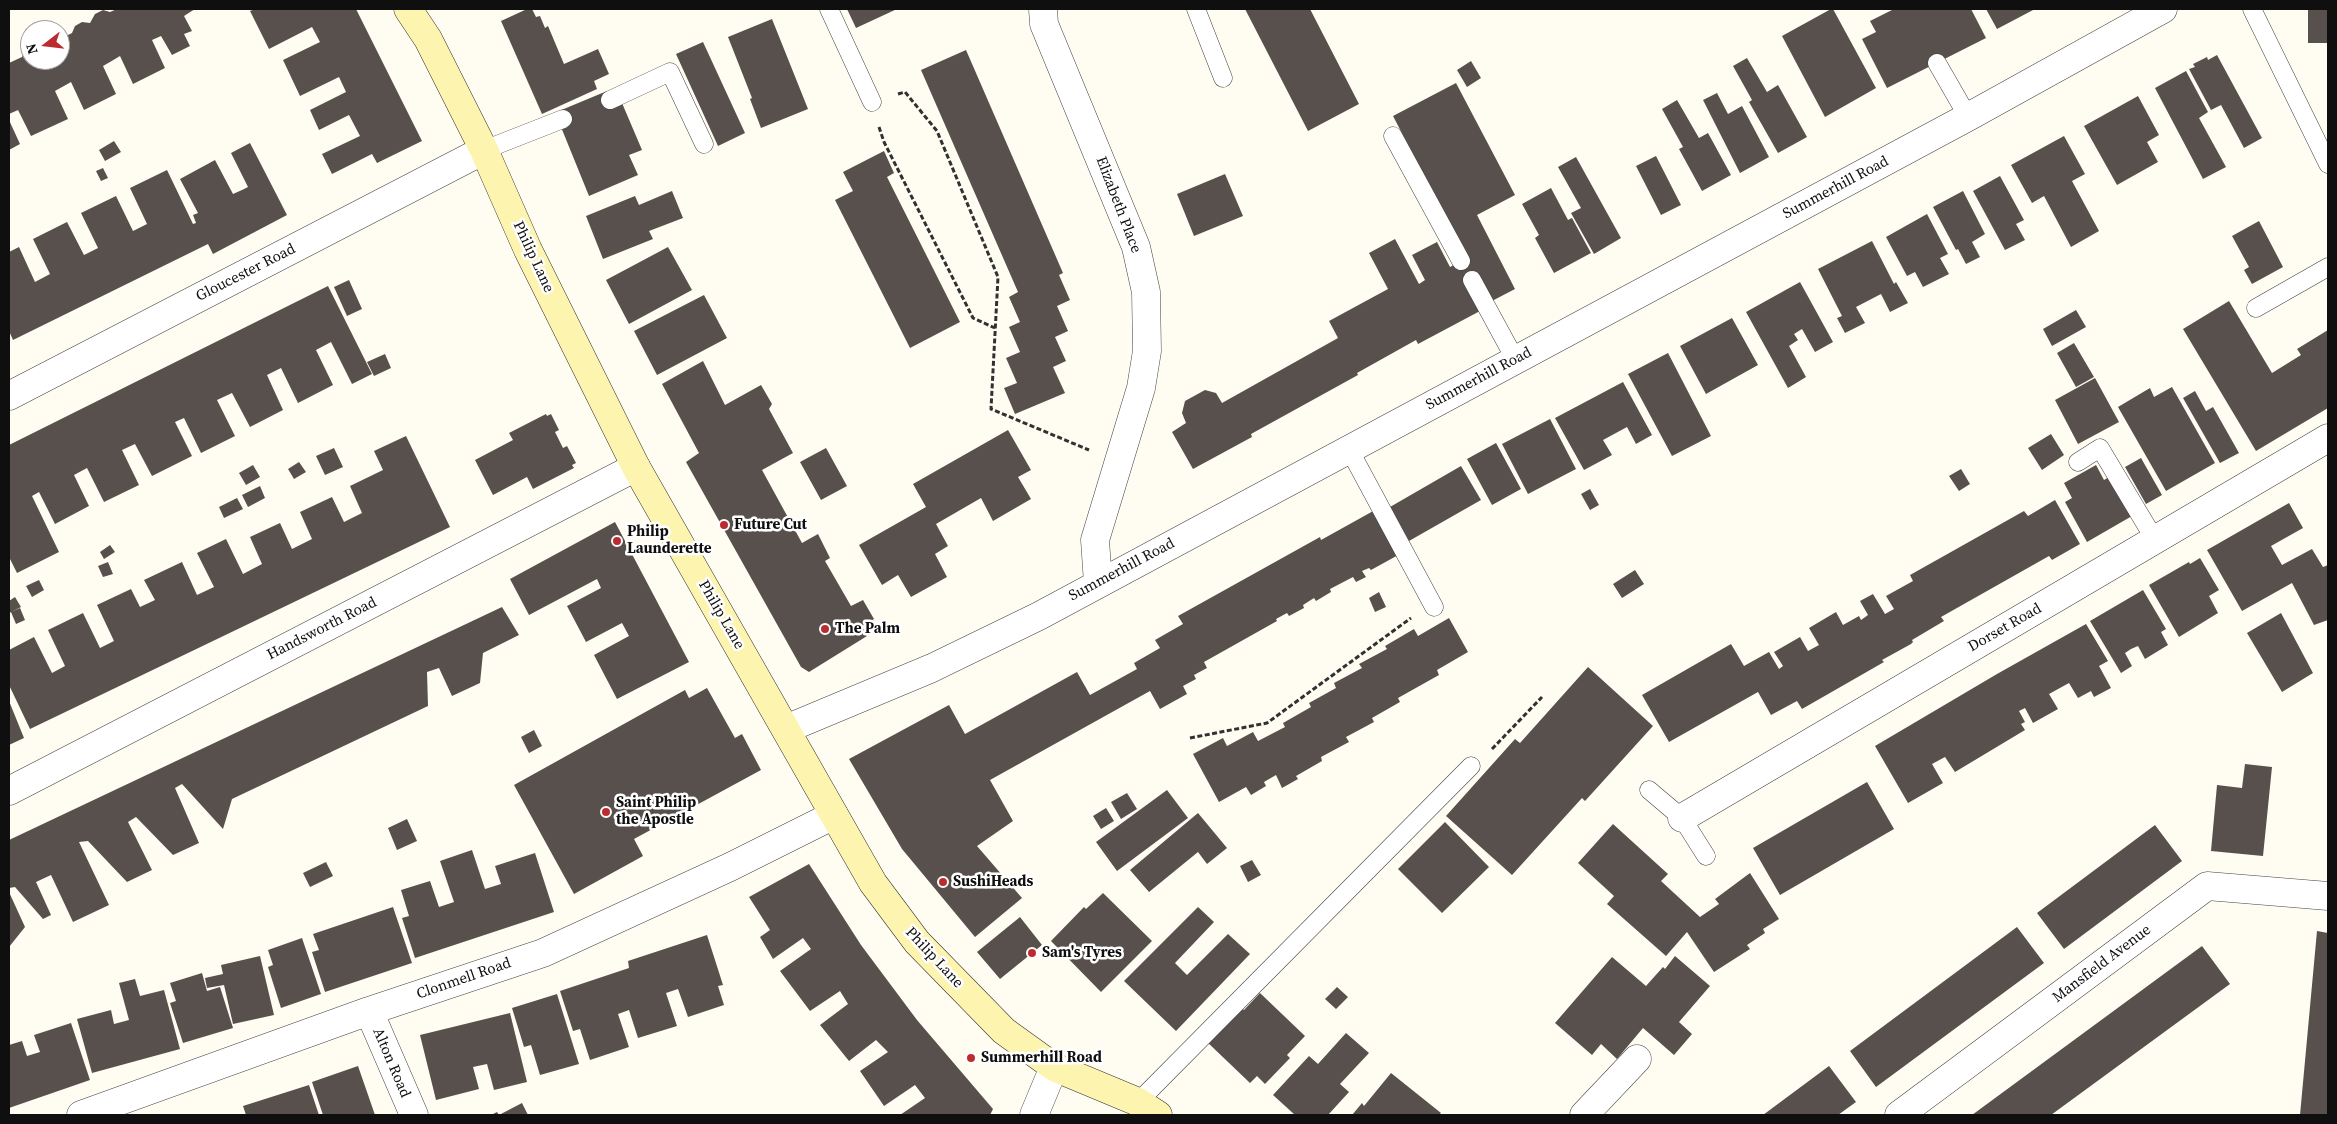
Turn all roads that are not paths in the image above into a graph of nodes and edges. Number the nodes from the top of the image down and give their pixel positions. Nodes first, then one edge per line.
1 (408, 9) edge
2 (829, 9) edge
3 (1043, 9) edge
4 (1196, 9) edge
5 (2163, 9) edge
6 (2252, 9) edge
7 (1937, 62) dead end
8 (1223, 78) dead end
9 (610, 100) dead end
10 (872, 102) road end
11 (1968, 117) junction
12 (563, 119) dead end
13 (1393, 136) dead end
14 (704, 144) dead end
15 (484, 150) junction
16 (2328, 164) edge
17 (1461, 261) dead end
18 (2328, 267) edge
19 (1472, 280) dead end
20 (2256, 308) dead end
21 (1515, 360) junction
22 (9, 396) edge
23 (2328, 438) edge
24 (1349, 449) junction
25 (2078, 462) dead end
26 (636, 467) junction
27 (2155, 540) junction
28 (1098, 583) junction
29 (1433, 605) road end
30 (786, 729) junction
31 (1471, 766) road end
32 (1649, 790) dead end
33 (9, 791) edge
34 (834, 815) junction
35 (1682, 818) junction
36 (1706, 856) dead end
37 (2328, 896) edge
38 (369, 1011) junction
39 (1637, 1059) dead end
40 (1054, 1067) junction
41 (1148, 1109) edge
42 (81, 1115) edge
43 (414, 1115) edge
44 (1034, 1115) edge
45 (1584, 1115) edge
46 (1899, 1115) edge

1 - 15 main road, Philip Lane
2 - 10 lane
3 - 28 street, Elizabeth Place
4 - 8 lane
5 - 11 street, Summerhill Road
6 - 16 lane
7 - 11 lane
9 - 14 lane
11 - 21 street, Summerhill Road
12 - 15 lane
13 - 17 lane
15 - 22 street, Gloucester Road
15 - 26 main road, Philip Lane
18 - 20 lane
19 - 21 lane
21 - 24 street, Summerhill Road
23 - 27 street, Dorset Road
24 - 28 street, Summerhill Road
24 - 29 lane
25 - 27 lane
26 - 30 main road, Philip Lane
26 - 33 street, Handsworth Road
27 - 35 street, Dorset Road
28 - 30 street, Summerhill Road
30 - 34 main road, Philip Lane
31 - 41 lane
32 - 35 lane
34 - 38 street, Clonmell Road
34 - 40 main road, Philip Lane
35 - 36 lane
37 - 46 street, Mansfield Avenue
38 - 42 street, Clonmell Road
38 - 43 street, Alton Road
39 - 45 street
40 - 41 main road, Philip Lane
40 - 44 street

